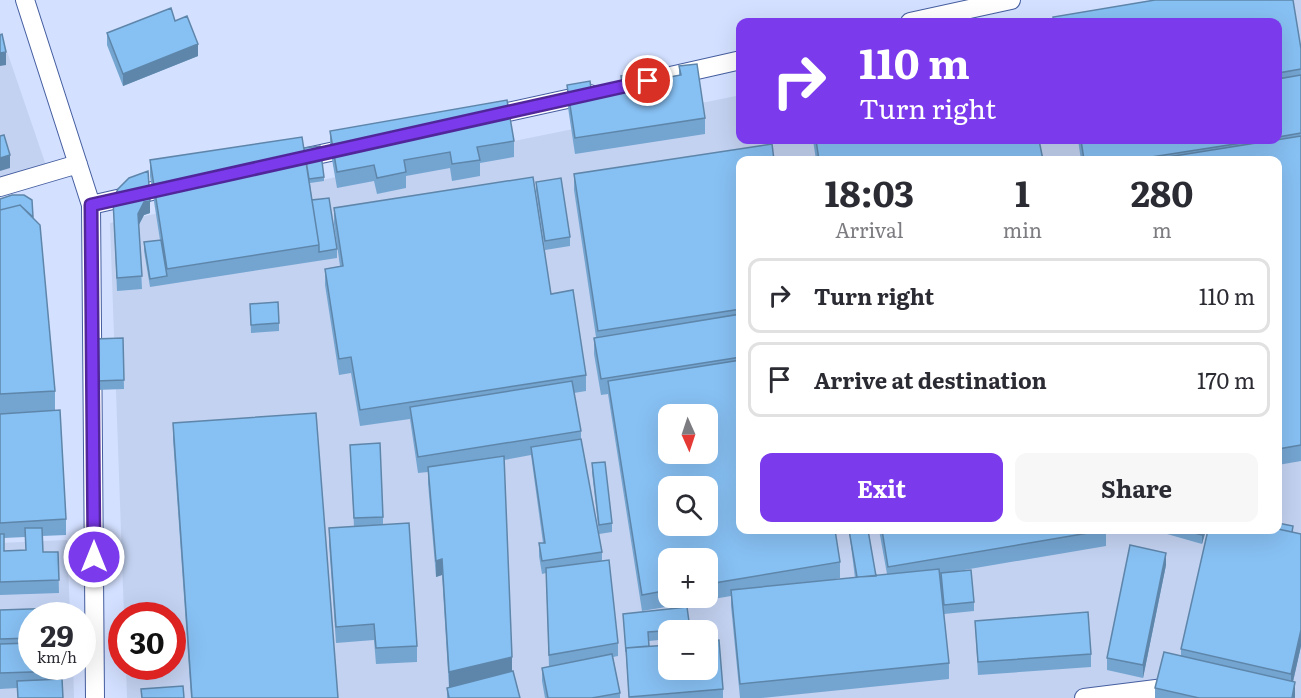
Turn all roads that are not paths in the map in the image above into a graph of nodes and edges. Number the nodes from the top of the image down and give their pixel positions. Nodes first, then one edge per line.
1 (25, 0) edge
2 (1011, 0) edge
3 (928, 18) edge
4 (736, 61) edge
5 (462, 122) edge
6 (370, 143) edge
7 (78, 164) junction
8 (277, 164) edge
9 (195, 182) edge
10 (0, 187) edge
11 (91, 205) junction
12 (1198, 684) edge
13 (95, 698) edge
14 (1084, 698) edge

1 - 7 street
2 - 3 street
4 - 5 street
6 - 8 street
7 - 10 street
7 - 11 street
9 - 11 street
11 - 13 street
12 - 14 street

